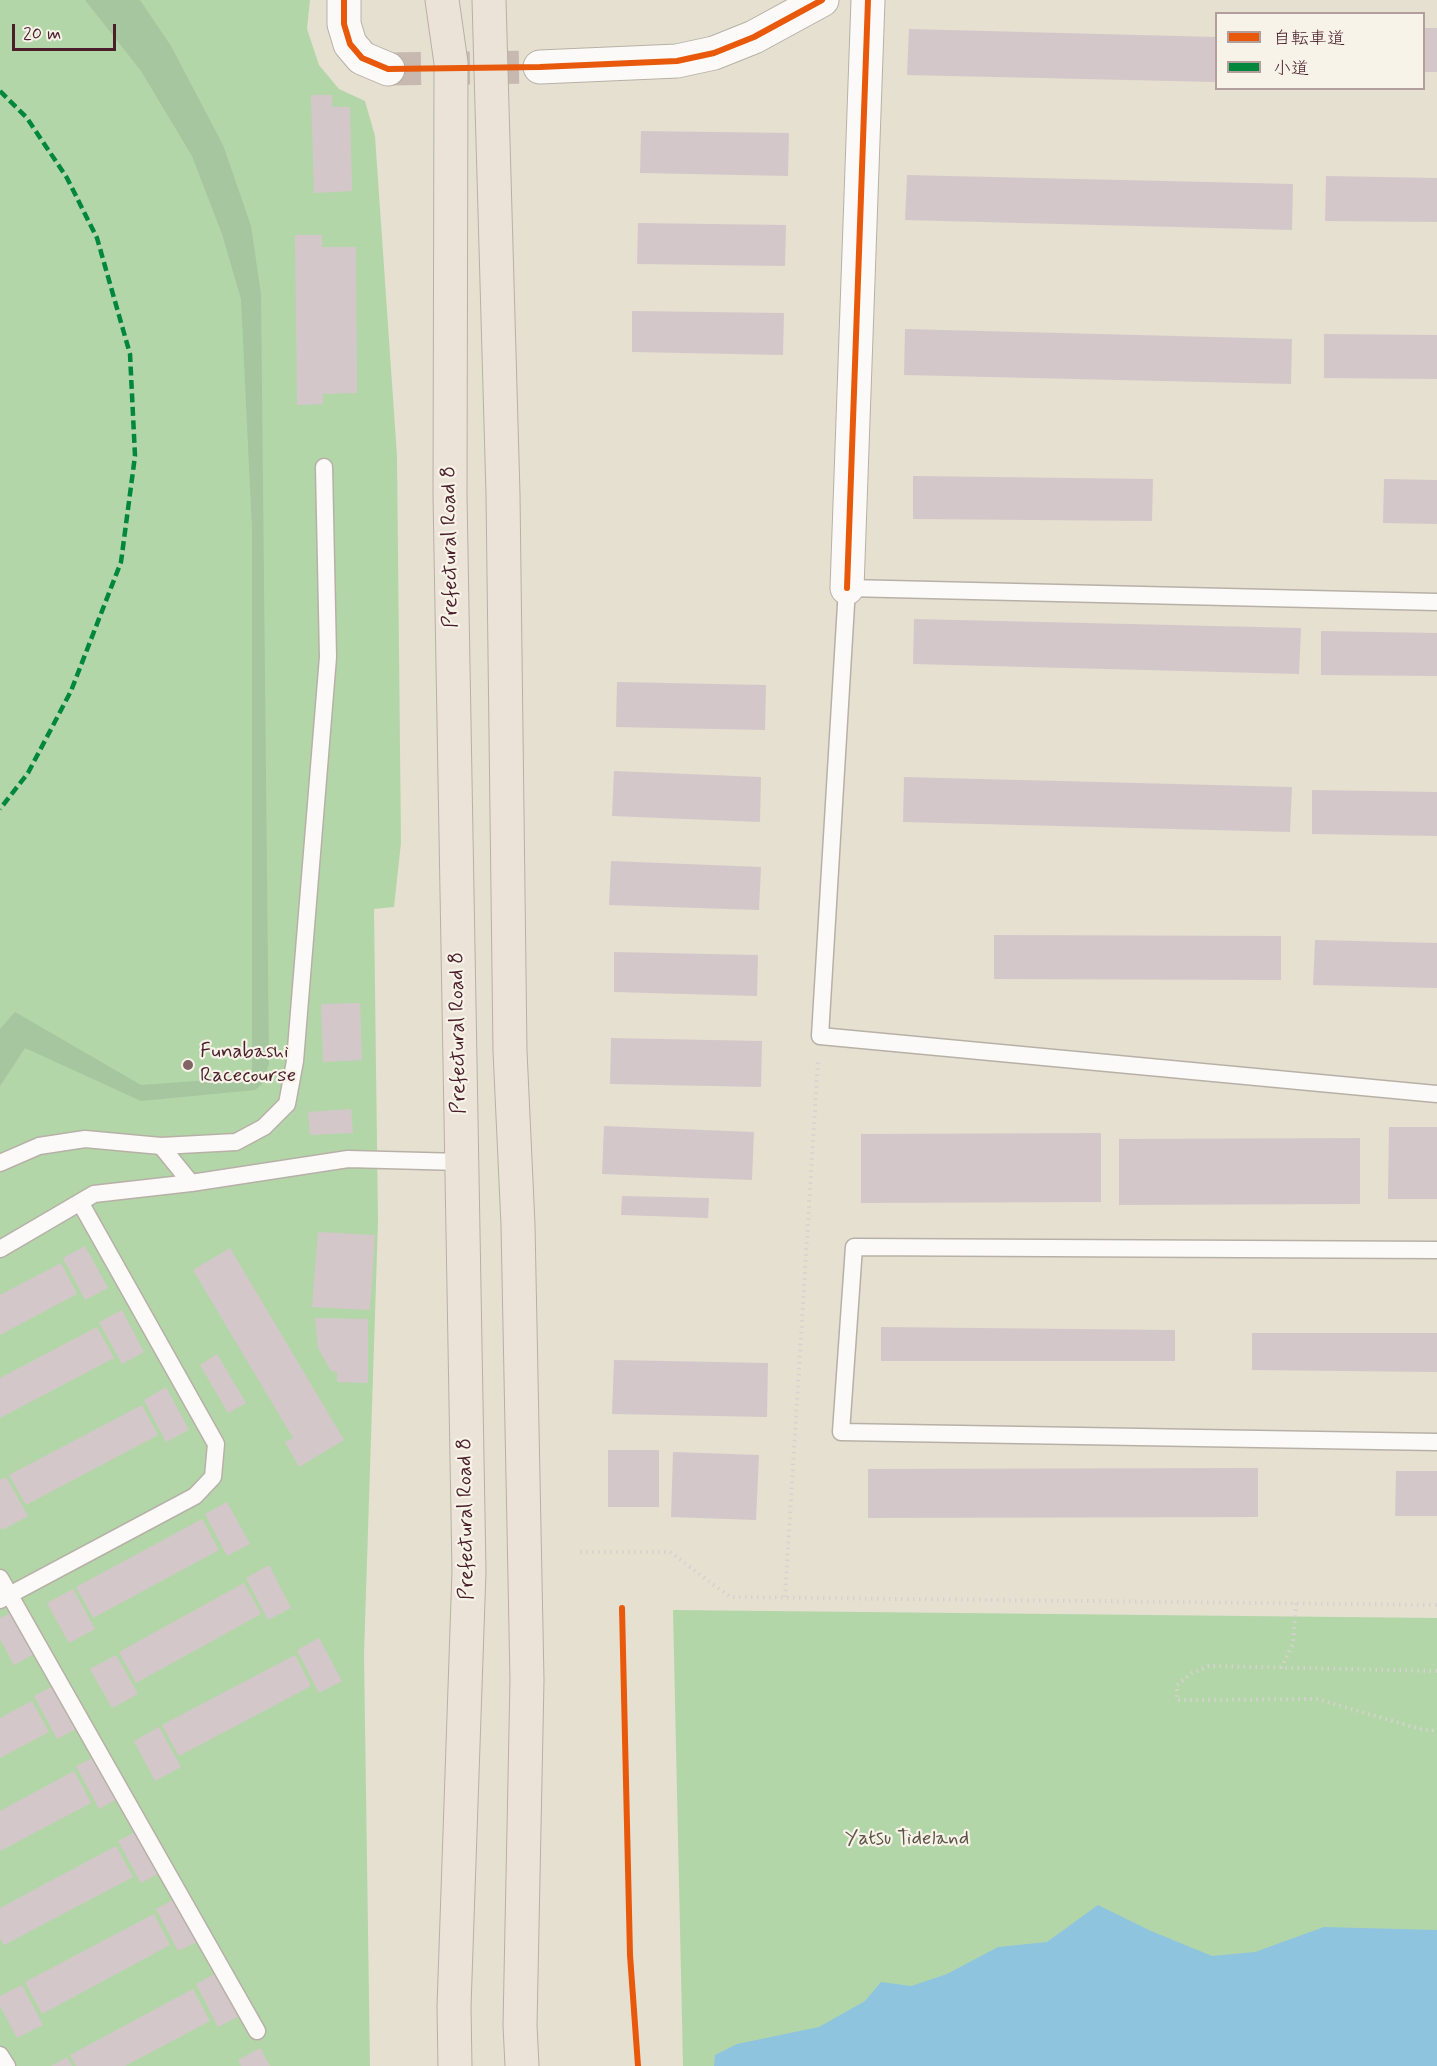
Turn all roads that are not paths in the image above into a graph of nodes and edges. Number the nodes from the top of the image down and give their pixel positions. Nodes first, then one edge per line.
1 (344, 0) edge
2 (442, 0) edge
3 (489, 0) edge
4 (822, 0) edge
5 (868, 0) edge
6 (540, 68) tunnel mouth
7 (388, 69) tunnel mouth
8 (324, 467) dead end
9 (847, 588) junction
10 (1437, 602) edge
11 (1437, 1094) edge
12 (161, 1146) junction
13 (0, 1162) edge
14 (462, 1162) junction
15 (191, 1183) junction
16 (80, 1202) junction
17 (0, 1249) edge
18 (1437, 1250) edge
19 (1437, 1442) edge
20 (0, 1578) edge
21 (5, 1597) edge
22 (257, 2031) dead end
23 (0, 2055) edge
24 (7, 2066) edge
25 (455, 2066) edge
26 (522, 2066) edge

1 - 7 street
2 - 14 main road, Prefectural Road 8
3 - 26 main road
4 - 6 street
5 - 9 street
8 - 12 lane
9 - 10 lane
9 - 11 lane
12 - 13 lane
12 - 15 lane
14 - 15 lane
14 - 25 main road, Prefectural Road 8
15 - 16 lane
16 - 17 lane
16 - 21 lane
18 - 19 lane
20 - 21 lane
21 - 22 lane
23 - 24 lane

